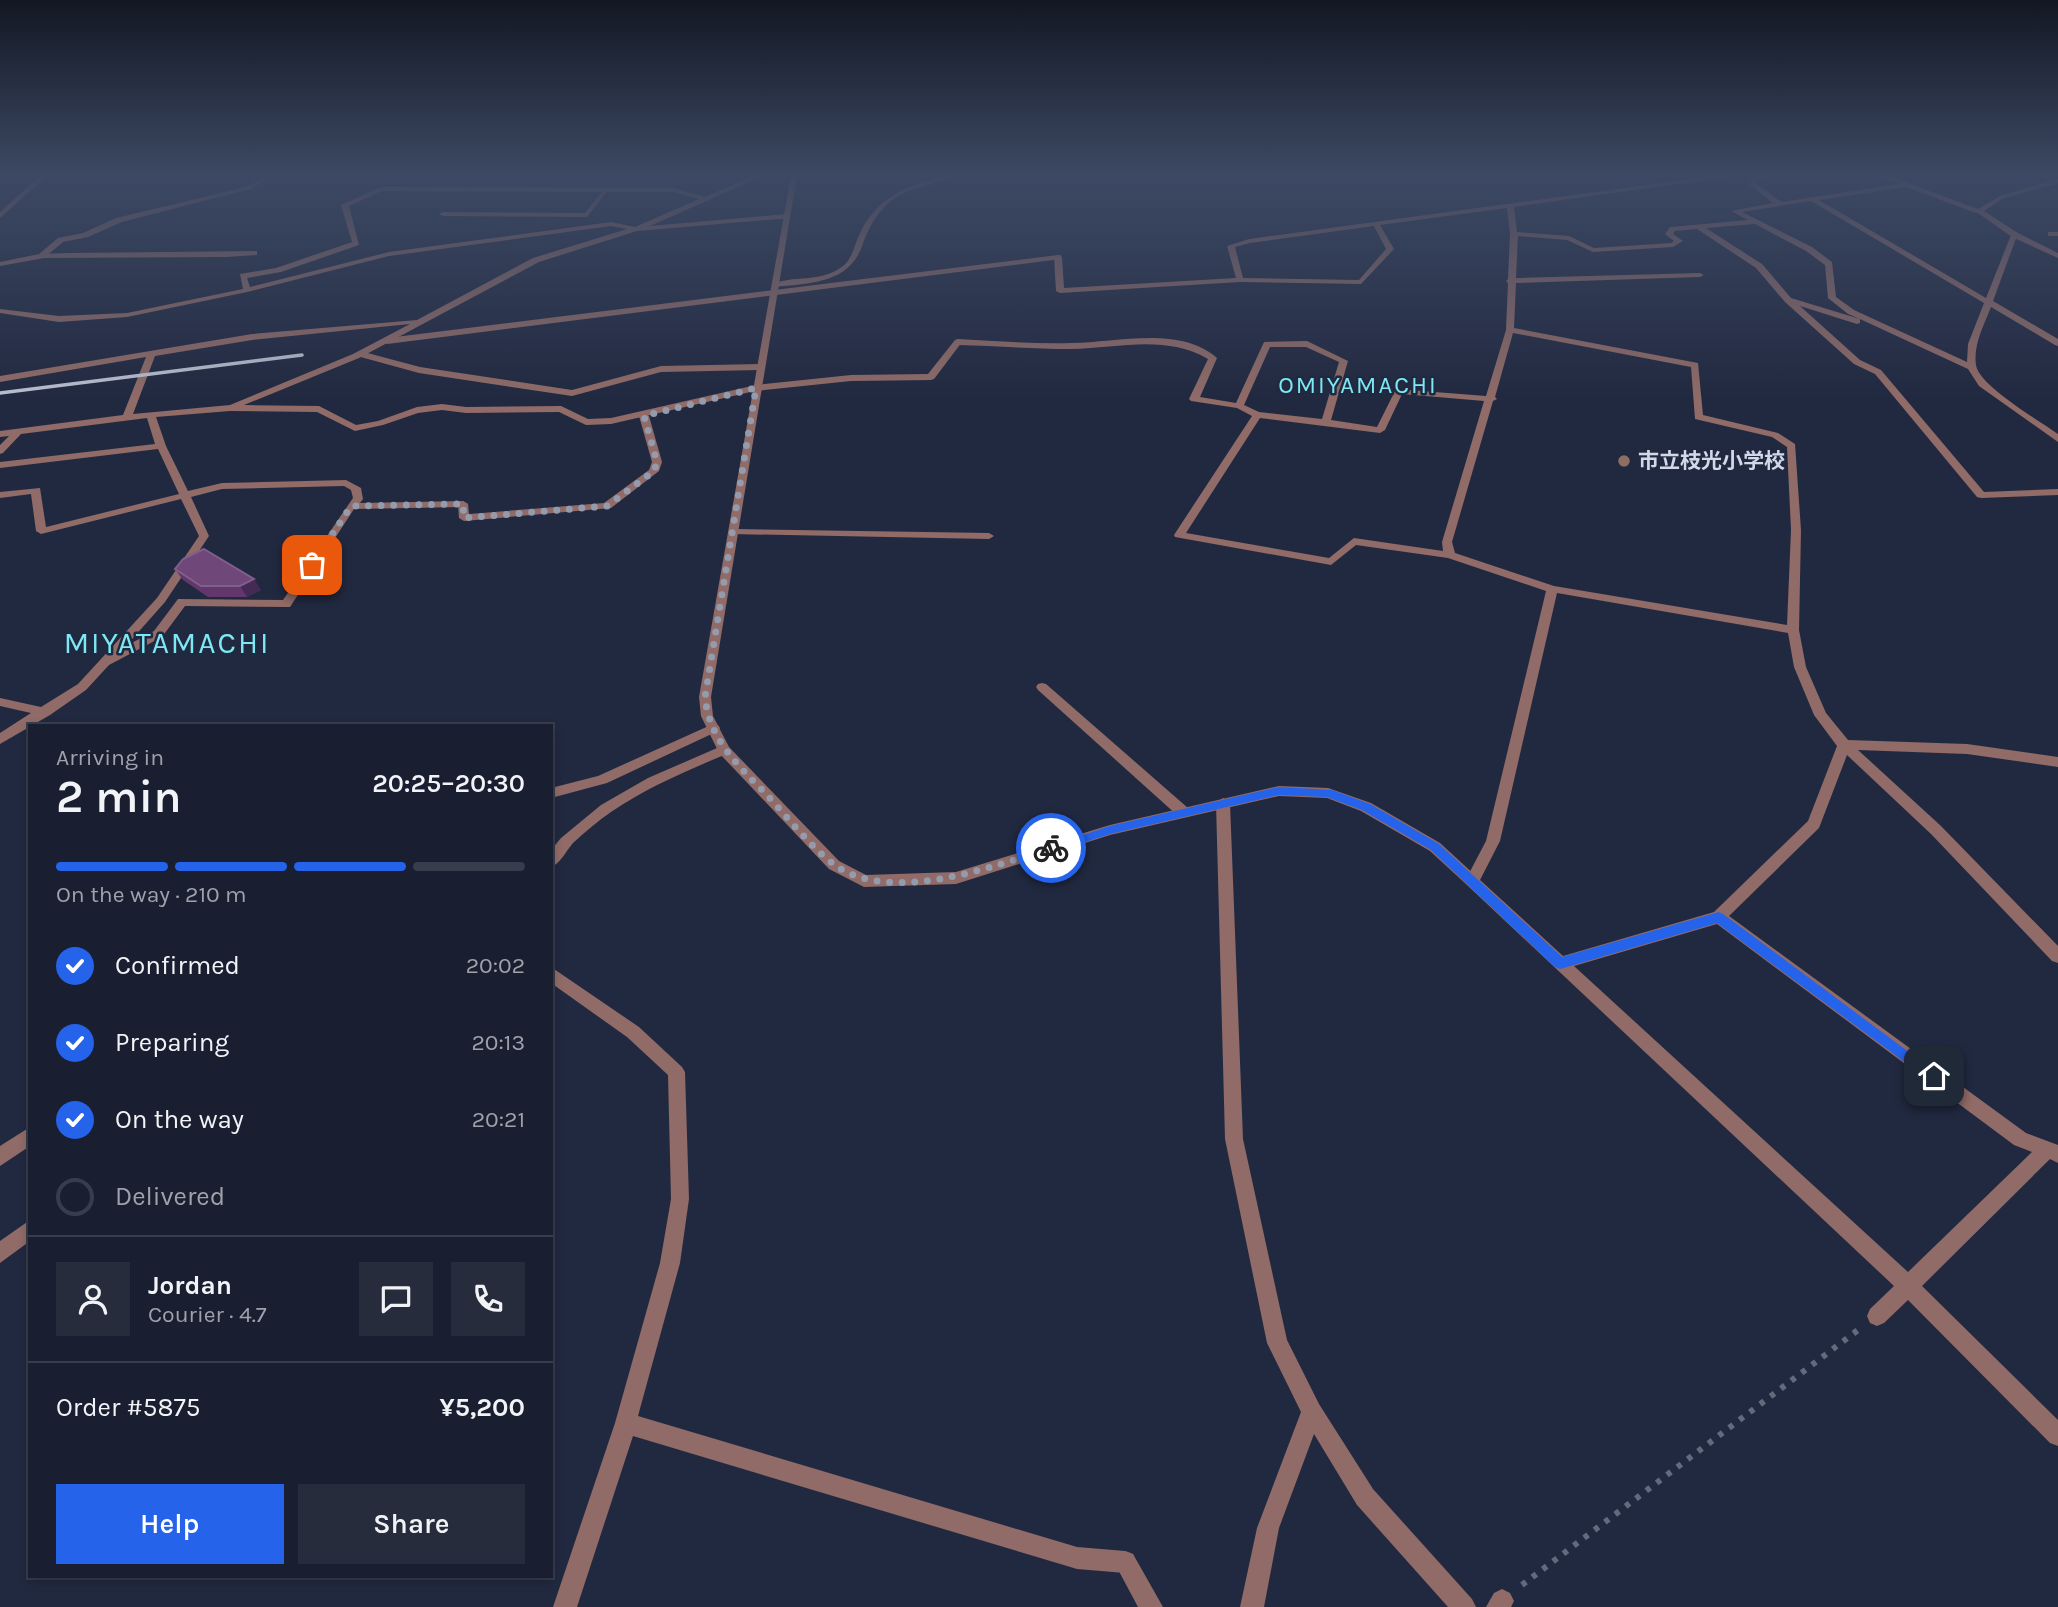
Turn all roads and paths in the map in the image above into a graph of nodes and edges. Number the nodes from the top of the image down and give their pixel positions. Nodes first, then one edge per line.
1 (49, 250) edge
2 (336, 250) edge
3 (412, 250) edge
4 (569, 250) edge
5 (781, 250) edge
6 (857, 250) edge
7 (1232, 250) edge
8 (1389, 250) edge
9 (1513, 250) edge
10 (1734, 250) edge
11 (1810, 250) edge
12 (1898, 250) edge
13 (2009, 250) edge
14 (254, 253) dead end
15 (41, 256) junction
16 (0, 264) edge
17 (1700, 275) dead end
18 (1240, 280) junction
19 (1510, 281) junction
20 (775, 288) junction
21 (247, 290) junction
22 (1788, 300) junction
23 (1989, 304) junction
24 (0, 312) edge
25 (417, 321) junction
26 (1510, 330) junction
27 (1894, 331) junction
28 (387, 341) junction
29 (2058, 343) edge
30 (360, 354) junction
31 (151, 356) junction
32 (760, 367) junction
33 (1971, 367) junction
34 (0, 379) edge
35 (756, 388) junction
36 (1492, 399) junction
37 (1239, 406) junction
38 (230, 408) junction
39 (151, 415) junction
40 (1256, 415) junction
41 (644, 416) junction
42 (127, 417) junction
43 (1326, 421) junction
44 (17, 433) junction
45 (0, 435) edge
46 (2058, 439) edge
47 (161, 446) junction
48 (0, 451) edge
49 (0, 465) edge
50 (2058, 492) edge
51 (0, 495) edge
52 (188, 497) junction
53 (351, 506) junction
54 (734, 532) junction
55 (989, 537) dead end
56 (1450, 555) junction
57 (1552, 589) junction
58 (1793, 631) junction
59 (106, 662) junction
60 (1042, 687) dead end
61 (0, 702) edge
62 (45, 712) junction
63 (713, 728) junction
64 (0, 739) edge
65 (1844, 746) junction
66 (724, 750) junction
67 (2058, 762) edge
68 (553, 792) edge
69 (1223, 803) junction
70 (1183, 812) junction
71 (553, 858) edge
72 (1472, 881) junction
73 (1719, 917) junction
74 (2058, 956) edge
75 (1560, 963) junction
76 (553, 975) edge
77 (28, 1136) edge
78 (2052, 1152) edge
79 (0, 1157) edge
80 (28, 1231) edge
81 (0, 1253) edge
82 (1908, 1286) junction
83 (1877, 1316) joint
84 (1312, 1410) junction
85 (626, 1423) junction
86 (2058, 1435) edge
87 (1500, 1604) edge
88 (565, 1607) edge
89 (1152, 1607) edge
90 (1252, 1607) edge
91 (1464, 1607) edge

1 - 15 street
2 - 21 street
3 - 21 street
4 - 25 street
5 - 20 street
6 - 20 street
7 - 18 street
8 - 18 street
9 - 19 street
10 - 22 street
11 - 27 street
12 - 23 street
13 - 23 street
14 - 15 street
15 - 16 street
17 - 19 street
18 - 20 street
19 - 26 street
20 - 28 street
20 - 32 street
21 - 24 street
22 - 27 street
22 - 50 street
23 - 29 street
23 - 33 street
25 - 28 street
25 - 31 street
26 - 36 street
26 - 58 street
27 - 33 street
28 - 30 street
30 - 32 street
30 - 38 street
31 - 34 street
31 - 42 street
32 - 35 street
33 - 46 street
35 - 37 street
35 - 41 street
35 - 54 street
36 - 43 street
36 - 56 street
37 - 40 street
37 - 43 street
38 - 39 street
38 - 41 street
39 - 42 street
39 - 47 street
40 - 43 street
40 - 56 street
41 - 53 street
42 - 44 street
44 - 45 street
44 - 48 street
47 - 49 street
47 - 52 street
51 - 52 street
52 - 53 street
52 - 59 street
53 - 59 street
54 - 55 street
54 - 63 street
56 - 57 street
57 - 58 street
57 - 72 street
58 - 65 street
59 - 62 street
60 - 70 street
61 - 62 street
62 - 64 street
63 - 66 street
63 - 68 street
65 - 67 street
65 - 73 street
65 - 74 street
66 - 70 street
66 - 71 street
69 - 70 street
69 - 72 street
69 - 84 street
72 - 75 street
73 - 75 street
73 - 78 street
75 - 82 street
76 - 85 street
77 - 79 street
78 - 82 street
80 - 81 street
82 - 83 street
82 - 86 street
83 - 87 path
84 - 90 street
84 - 91 street
85 - 88 street
85 - 89 street

